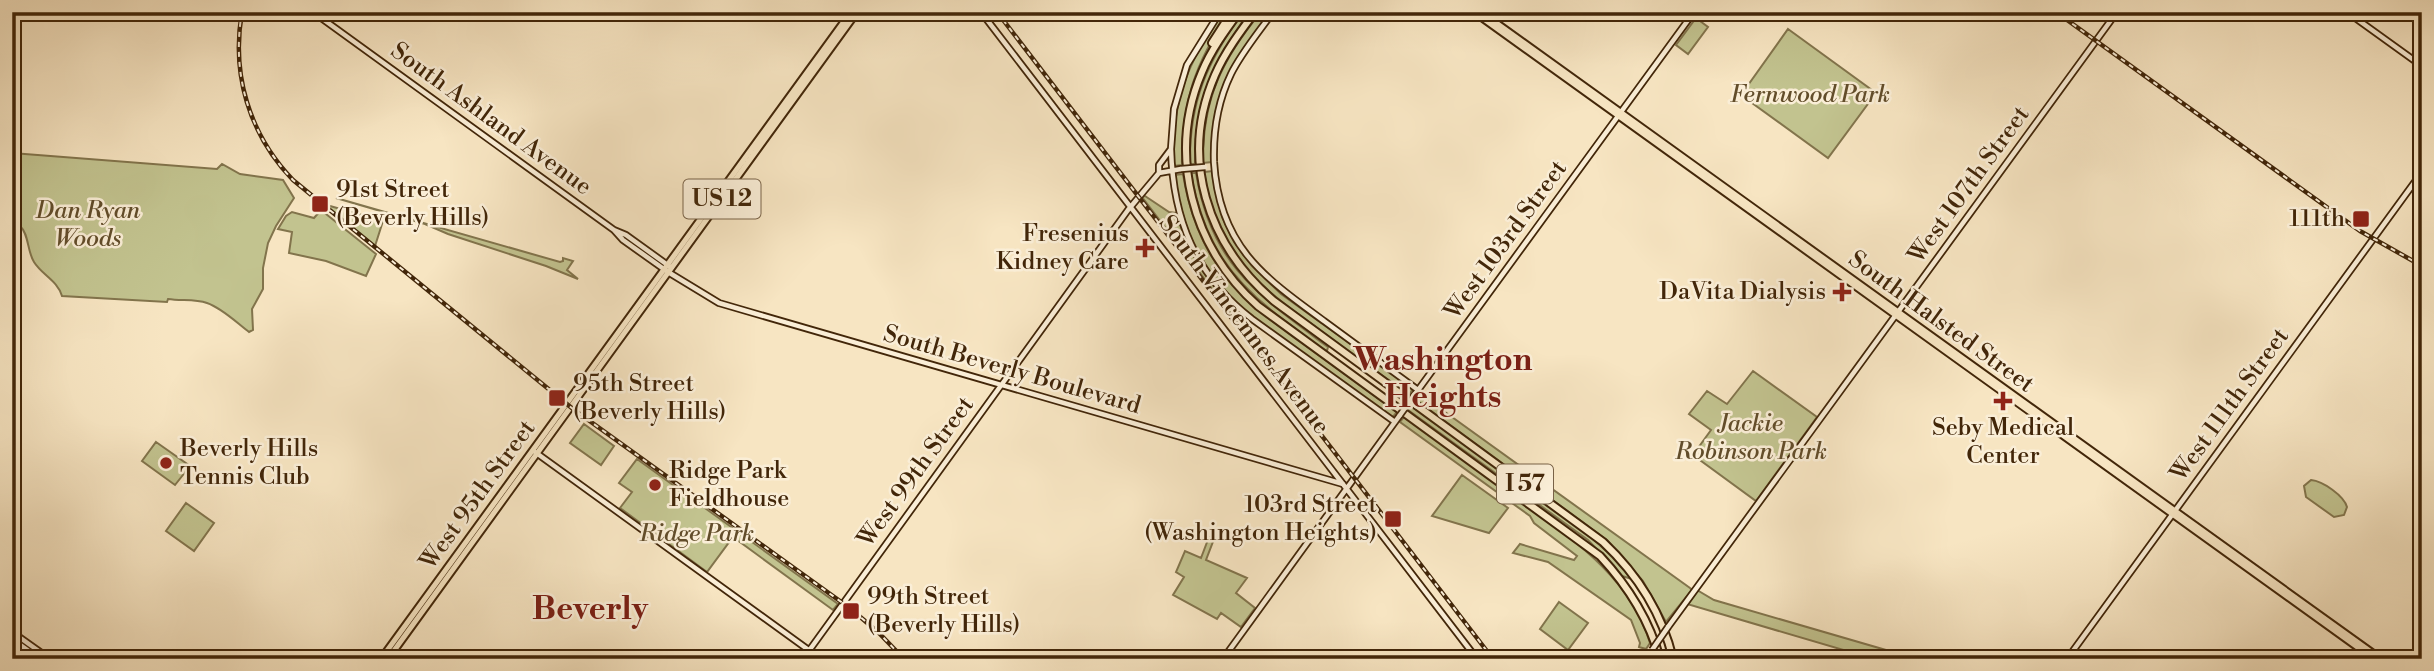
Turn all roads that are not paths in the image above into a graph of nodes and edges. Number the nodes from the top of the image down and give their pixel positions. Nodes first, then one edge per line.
1 (313, 12) edge
2 (851, 12) edge
3 (857, 12) edge
4 (982, 12) edge
5 (1220, 12) edge
6 (1232, 12) edge
7 (1239, 12) edge
8 (1257, 12) edge
9 (1273, 12) edge
10 (1474, 12) edge
11 (1481, 12) edge
12 (1694, 12) edge
13 (2116, 12) edge
14 (2347, 12) edge
15 (1208, 60) junction
16 (2422, 66) edge
17 (1619, 115) junction
18 (1171, 149) junction
19 (1214, 167) junction
20 (1171, 170) junction
21 (1158, 171) junction
22 (2422, 172) edge
23 (1131, 207) junction
24 (667, 269) junction
25 (676, 275) joint
26 (1897, 314) junction
27 (1001, 386) junction
28 (1418, 390) junction
29 (1395, 422) junction
30 (535, 452) junction
31 (1346, 486) junction
32 (2173, 512) junction
33 (12, 632) edge
34 (12, 639) edge
35 (809, 650) junction
36 (1652, 650) dead end
37 (40, 658) edge
38 (50, 659) edge
39 (381, 659) edge
40 (388, 659) edge
41 (803, 659) edge
42 (821, 659) edge
43 (1223, 659) edge
44 (1477, 659) edge
45 (1660, 659) edge
46 (1673, 659) edge
47 (2067, 659) edge
48 (2374, 659) edge
49 (2381, 659) edge

1 - 24 main road, South Ashland Avenue
2 - 24 main road, West 95th Street / US 12
3 - 24 main road, West 95th Street / US 12
4 - 23 main road, South Vincennes Avenue
5 - 18 main road
6 - 15 highway
7 - 15 highway, I 57
8 - 46 highway, I 57
9 - 19 main road
10 - 17 main road, South Halsted Street
11 - 17 main road, South Halsted Street
12 - 17 main road, West 103rd Street
13 - 26 main road, West 107th Street
14 - 16 main road
15 - 45 highway, I 57
17 - 26 main road, South Halsted Street
17 - 28 main road, West 103rd Street
18 - 20 main road
18 - 21 main road, West 99th Street
19 - 20 main road, bridge
19 - 28 main road
20 - 21 main road
20 - 29 main road
21 - 23 main road, West 99th Street
22 - 32 main road, West 111th Street
23 - 27 main road, West 99th Street
23 - 31 main road, South Vincennes Avenue
24 - 25 main road, South Ashland Avenue
24 - 30 main road, West 95th Street / US 12
25 - 27 main road, South Beverly Boulevard
26 - 32 main road, South Halsted Street
26 - 36 main road, West 107th Street, bridge
27 - 31 main road, South Beverly Boulevard
27 - 35 main road, West 99th Street
28 - 29 main road, West 103rd Street, bridge
29 - 31 main road, West 103rd Street
30 - 35 main road
30 - 39 main road, West 95th Street / US 12
30 - 40 main road, West 95th Street / US 12
31 - 43 main road, West 103rd Street
31 - 44 main road, South Vincennes Avenue
32 - 47 main road, West 111th Street
32 - 48 main road, South Halsted Street
32 - 49 main road, South Halsted Street
33 - 38 main road
34 - 37 main road
35 - 41 main road, West 99th Street
35 - 42 main road

